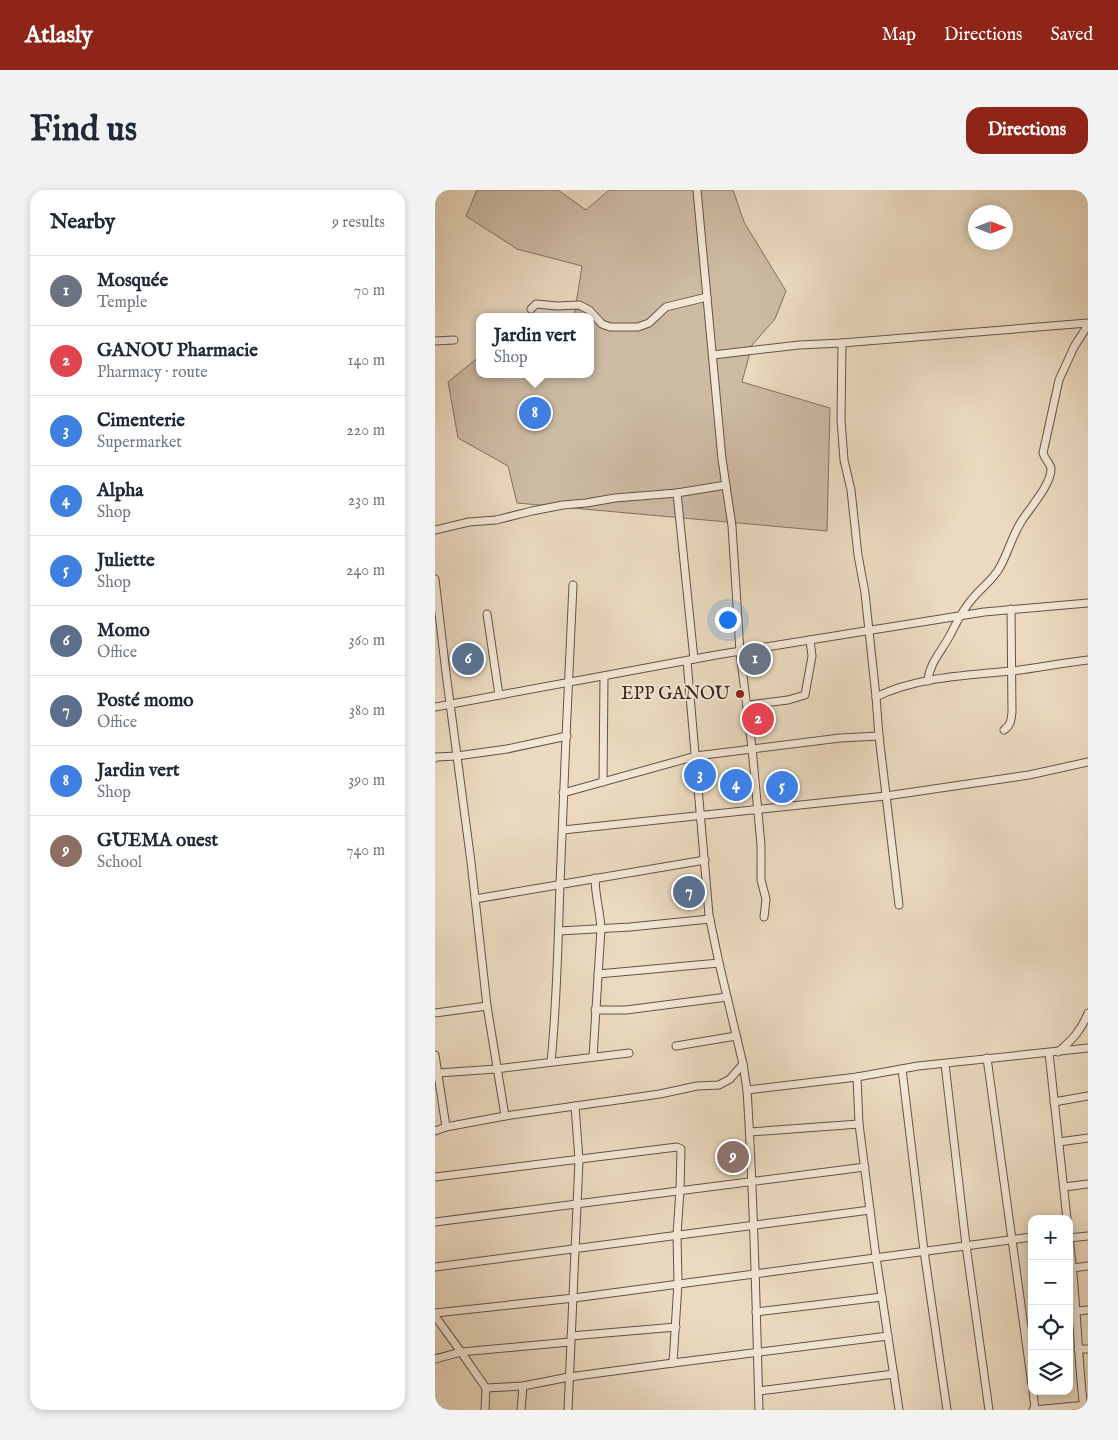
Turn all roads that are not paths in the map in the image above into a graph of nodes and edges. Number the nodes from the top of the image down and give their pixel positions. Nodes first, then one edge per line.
1 (697, 190) edge
2 (707, 297) junction
3 (531, 309) dead end
4 (592, 313) edge
5 (594, 315) edge
6 (1088, 324) edge
7 (454, 340) dead end
8 (435, 341) edge
9 (842, 343) junction
10 (713, 355) junction
11 (726, 485) junction
12 (677, 493) junction
13 (435, 530) edge
14 (435, 579) edge
15 (573, 585) dead end
16 (1088, 603) edge
17 (1011, 609) junction
18 (487, 614) dead end
19 (960, 616) junction
20 (868, 631) junction
21 (810, 640) junction
22 (740, 652) junction
23 (690, 660) junction
24 (1088, 660) edge
25 (1011, 671) junction
26 (604, 676) junction
27 (928, 681) junction
28 (568, 683) junction
29 (499, 695) junction
30 (876, 697) junction
31 (450, 705) junction
32 (749, 705) dead end
33 (435, 707) edge
34 (1004, 730) dead end
35 (567, 736) junction
36 (879, 736) junction
37 (751, 748) junction
38 (457, 756) junction
39 (696, 756) junction
40 (435, 757) edge
41 (1088, 762) edge
42 (603, 782) junction
43 (563, 792) junction
44 (886, 796) junction
45 (757, 809) junction
46 (701, 816) junction
47 (563, 830) junction
48 (705, 860) junction
49 (595, 878) junction
50 (560, 885) junction
51 (475, 899) junction
52 (899, 905) dead end
53 (764, 917) dead end
54 (710, 919) junction
55 (601, 928) junction
56 (559, 931) junction
57 (719, 962) junction
58 (598, 974) junction
59 (727, 997) junction
60 (487, 1006) junction
61 (595, 1010) junction
62 (435, 1013) edge
63 (1088, 1013) edge
64 (736, 1036) junction
65 (676, 1046) dead end
66 (1088, 1048) edge
67 (1058, 1052) junction
68 (629, 1053) dead end
69 (1049, 1053) junction
70 (435, 1055) edge
71 (593, 1057) junction
72 (987, 1058) junction
73 (551, 1062) junction
74 (743, 1064) junction
75 (945, 1064) junction
76 (497, 1069) junction
77 (902, 1069) junction
78 (438, 1073) junction
79 (857, 1077) junction
80 (747, 1090) junction
81 (1088, 1096) edge
82 (1055, 1102) junction
83 (575, 1106) junction
84 (505, 1116) junction
85 (859, 1124) junction
86 (446, 1128) junction
87 (435, 1131) edge
88 (750, 1132) junction
89 (1088, 1138) edge
90 (1059, 1142) junction
91 (579, 1160) junction
92 (865, 1167) junction
93 (435, 1177) edge
94 (751, 1181) junction
95 (1088, 1184) edge
96 (1064, 1187) junction
97 (680, 1190) junction
98 (577, 1204) junction
99 (870, 1210) junction
100 (1067, 1215) edge
101 (435, 1222) edge
102 (753, 1225) junction
103 (677, 1235) junction
104 (1088, 1236) edge
105 (1028, 1238) edge
106 (1073, 1238) edge
107 (1011, 1240) junction
108 (966, 1245) junction
109 (576, 1248) junction
110 (924, 1251) junction
111 (876, 1257) junction
112 (1088, 1266) edge
113 (435, 1267) edge
114 (1073, 1268) joint
115 (756, 1273) junction
116 (678, 1283) junction
117 (882, 1297) junction
118 (573, 1298) junction
119 (1088, 1310) edge
120 (1077, 1311) junction
121 (756, 1312) junction
122 (435, 1315) edge
123 (676, 1327) junction
124 (888, 1336) junction
125 (571, 1339) junction
126 (1088, 1348) edge
127 (1078, 1349) junction
128 (461, 1352) junction
129 (758, 1352) junction
130 (1028, 1357) edge
131 (435, 1359) edge
132 (673, 1363) junction
133 (894, 1374) junction
134 (569, 1377) junction
135 (523, 1386) junction
136 (486, 1388) junction
137 (759, 1390) junction
138 (1033, 1395) edge
139 (1085, 1407) edge
140 (485, 1410) edge
141 (521, 1410) edge
142 (568, 1410) edge
143 (759, 1410) edge
144 (899, 1410) edge
145 (947, 1410) edge
146 (989, 1410) edge
147 (1034, 1410) edge

1 - 2 street
2 - 5 street
2 - 10 street
3 - 4 street
6 - 9 street
6 - 19 street
7 - 8 street
9 - 10 street
9 - 20 street
10 - 11 street
11 - 12 street
11 - 22 street
12 - 13 street
12 - 23 street
14 - 31 street
15 - 28 street
16 - 17 street
17 - 19 street
17 - 25 street
18 - 29 street
19 - 20 street
19 - 27 street
20 - 21 street
20 - 30 street
21 - 22 street
21 - 32 street
22 - 23 street
22 - 37 street
23 - 26 street
23 - 39 street
24 - 25 street
25 - 27 street
25 - 34 street
26 - 28 street
26 - 42 street
27 - 30 street
28 - 29 street
28 - 35 street
29 - 31 street
30 - 36 street
31 - 33 street
31 - 38 street
35 - 38 street
35 - 43 street
36 - 37 street
36 - 44 street
37 - 39 street
37 - 45 street
38 - 40 street
38 - 51 street
39 - 42 street
39 - 46 street
41 - 44 street
42 - 43 street
43 - 47 street
44 - 45 street
44 - 52 street
45 - 46 street
45 - 53 street
46 - 47 street
46 - 48 street
47 - 50 street
48 - 49 street
48 - 54 street
49 - 50 street
49 - 55 street
50 - 51 street
50 - 56 street
51 - 60 street
54 - 55 street
54 - 57 street
55 - 56 street
55 - 58 street
56 - 73 street
57 - 58 street
57 - 59 street
58 - 61 street
59 - 61 street
59 - 64 street
60 - 62 street
60 - 76 street
61 - 71 street
63 - 67 street
64 - 65 street
64 - 74 street
66 - 67 street
67 - 69 street
68 - 71 street
69 - 72 street
69 - 82 street
70 - 78 street
71 - 73 street
72 - 75 street
72 - 107 street
73 - 76 street
74 - 80 street
74 - 83 street
75 - 77 street
75 - 108 street
76 - 78 street
76 - 84 street
77 - 79 street
77 - 110 street
78 - 86 street
79 - 80 street
79 - 85 street
80 - 88 street
81 - 82 street
82 - 90 street
83 - 84 street
83 - 91 street
84 - 86 street
85 - 88 street
85 - 92 street
86 - 87 street
88 - 94 street
89 - 90 street
90 - 96 street
91 - 93 street
91 - 97 street
91 - 98 street
92 - 94 street
92 - 99 street
94 - 97 street
94 - 102 street
95 - 96 street
96 - 100 street
97 - 98 street
97 - 103 street
98 - 101 street
98 - 109 street
99 - 102 street
99 - 111 street
102 - 103 street
102 - 115 street
103 - 109 street
103 - 116 street
104 - 106 street
105 - 107 street
107 - 108 street
107 - 130 street
108 - 110 street
108 - 146 street
109 - 113 street
109 - 118 street
110 - 111 street
110 - 145 street
111 - 115 street
111 - 117 street
112 - 114 street
114 - 120 street
115 - 116 street
115 - 121 street
116 - 118 street
116 - 123 street
117 - 121 street
117 - 124 street
118 - 122 street
118 - 125 street
119 - 120 street
120 - 127 street
121 - 129 street
122 - 128 street
123 - 125 street
123 - 132 street
124 - 129 street
124 - 133 street
125 - 128 street
125 - 134 street
126 - 127 street
127 - 139 street
128 - 131 street
128 - 136 street
129 - 132 street
129 - 137 street
132 - 134 street
133 - 137 street
133 - 144 street
134 - 135 street
134 - 142 street
135 - 136 street
135 - 141 street
136 - 140 street
137 - 143 street
138 - 147 street
139 - 147 street

